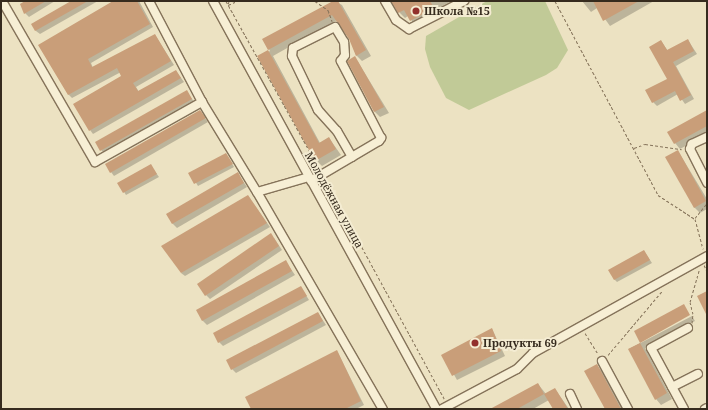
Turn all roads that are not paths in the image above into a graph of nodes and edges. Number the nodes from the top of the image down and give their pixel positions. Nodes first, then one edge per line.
1 (2, 1) edge
2 (149, 1) edge
3 (213, 1) edge
4 (385, 1) edge
5 (464, 1) edge
6 (202, 102) junction
7 (707, 137) edge
8 (352, 157) junction
9 (310, 179) junction
10 (707, 182) edge
11 (257, 192) junction
12 (705, 257) edge
13 (688, 328) road end
14 (602, 361) road end
15 (698, 374) dead end
16 (672, 387) junction
17 (570, 394) dead end
18 (446, 408) edge
19 (383, 409) edge
20 (436, 409) edge
21 (577, 409) edge
22 (628, 409) edge
23 (684, 409) edge

1 - 6 street
2 - 6 street
3 - 9 street, Молодёжная улица
4 - 5 street
6 - 11 street
7 - 10 street
8 - 8 street
8 - 9 street
9 - 11 street
9 - 20 street, Молодёжная улица
11 - 19 street
12 - 18 street
13 - 16 street
14 - 22 street
15 - 16 street
16 - 23 street
17 - 21 street

